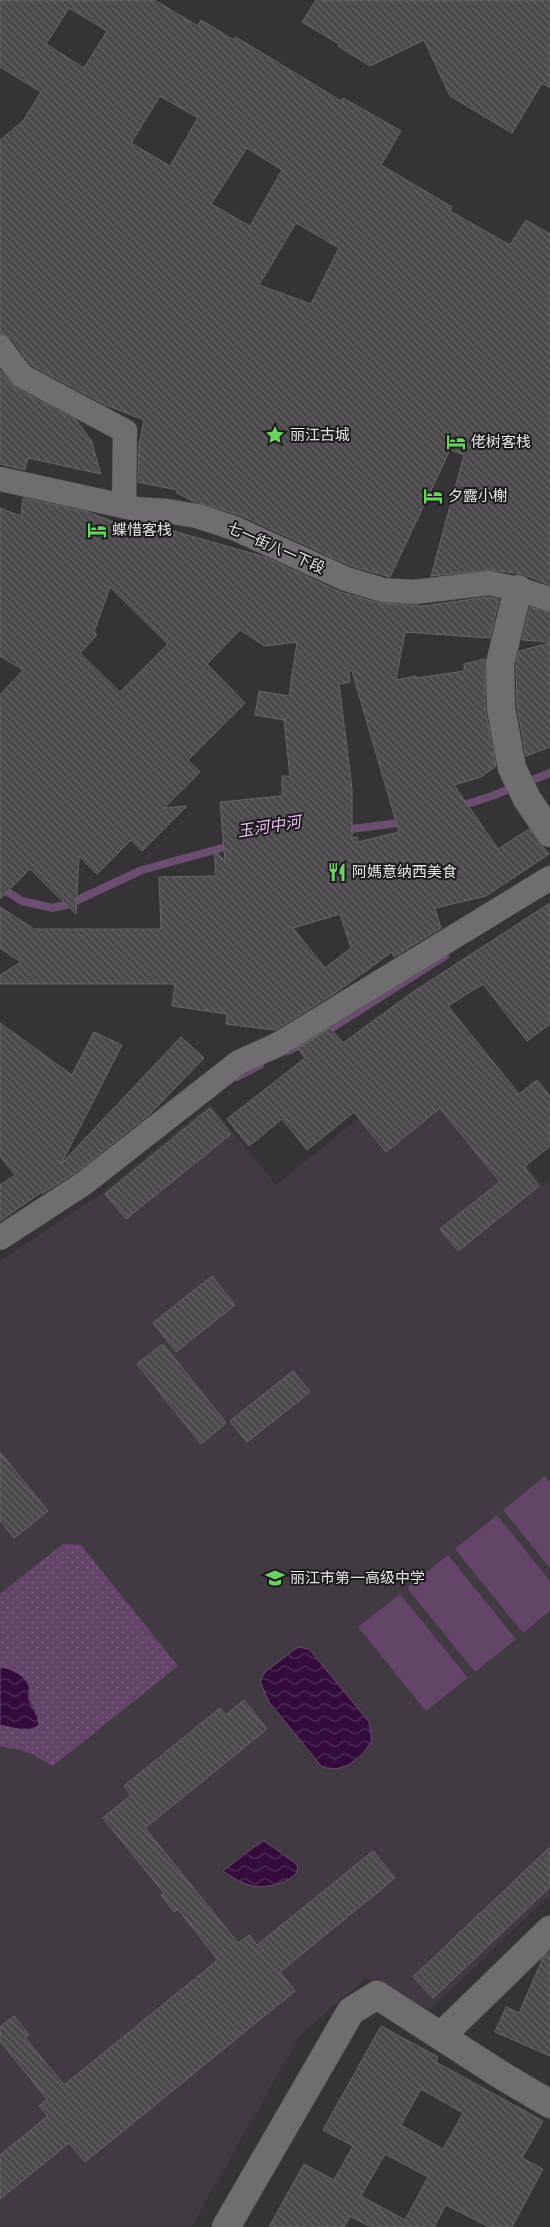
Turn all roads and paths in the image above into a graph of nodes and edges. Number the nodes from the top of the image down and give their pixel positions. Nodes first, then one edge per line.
1 (0, 347) edge
2 (0, 479) edge
3 (124, 506) junction
4 (518, 589) junction
5 (550, 599) edge
6 (550, 833) edge
7 (550, 878) edge
8 (0, 1238) edge
9 (550, 1930) edge
10 (441, 2036) junction
11 (550, 2104) edge
12 (226, 2227) edge

1 - 3 street
2 - 3 street, 七一街八一下段
3 - 4 street, 七一街八一下段
4 - 5 street, 七一街八一下段
4 - 6 street
7 - 8 street
9 - 10 street
10 - 11 street
10 - 12 street

